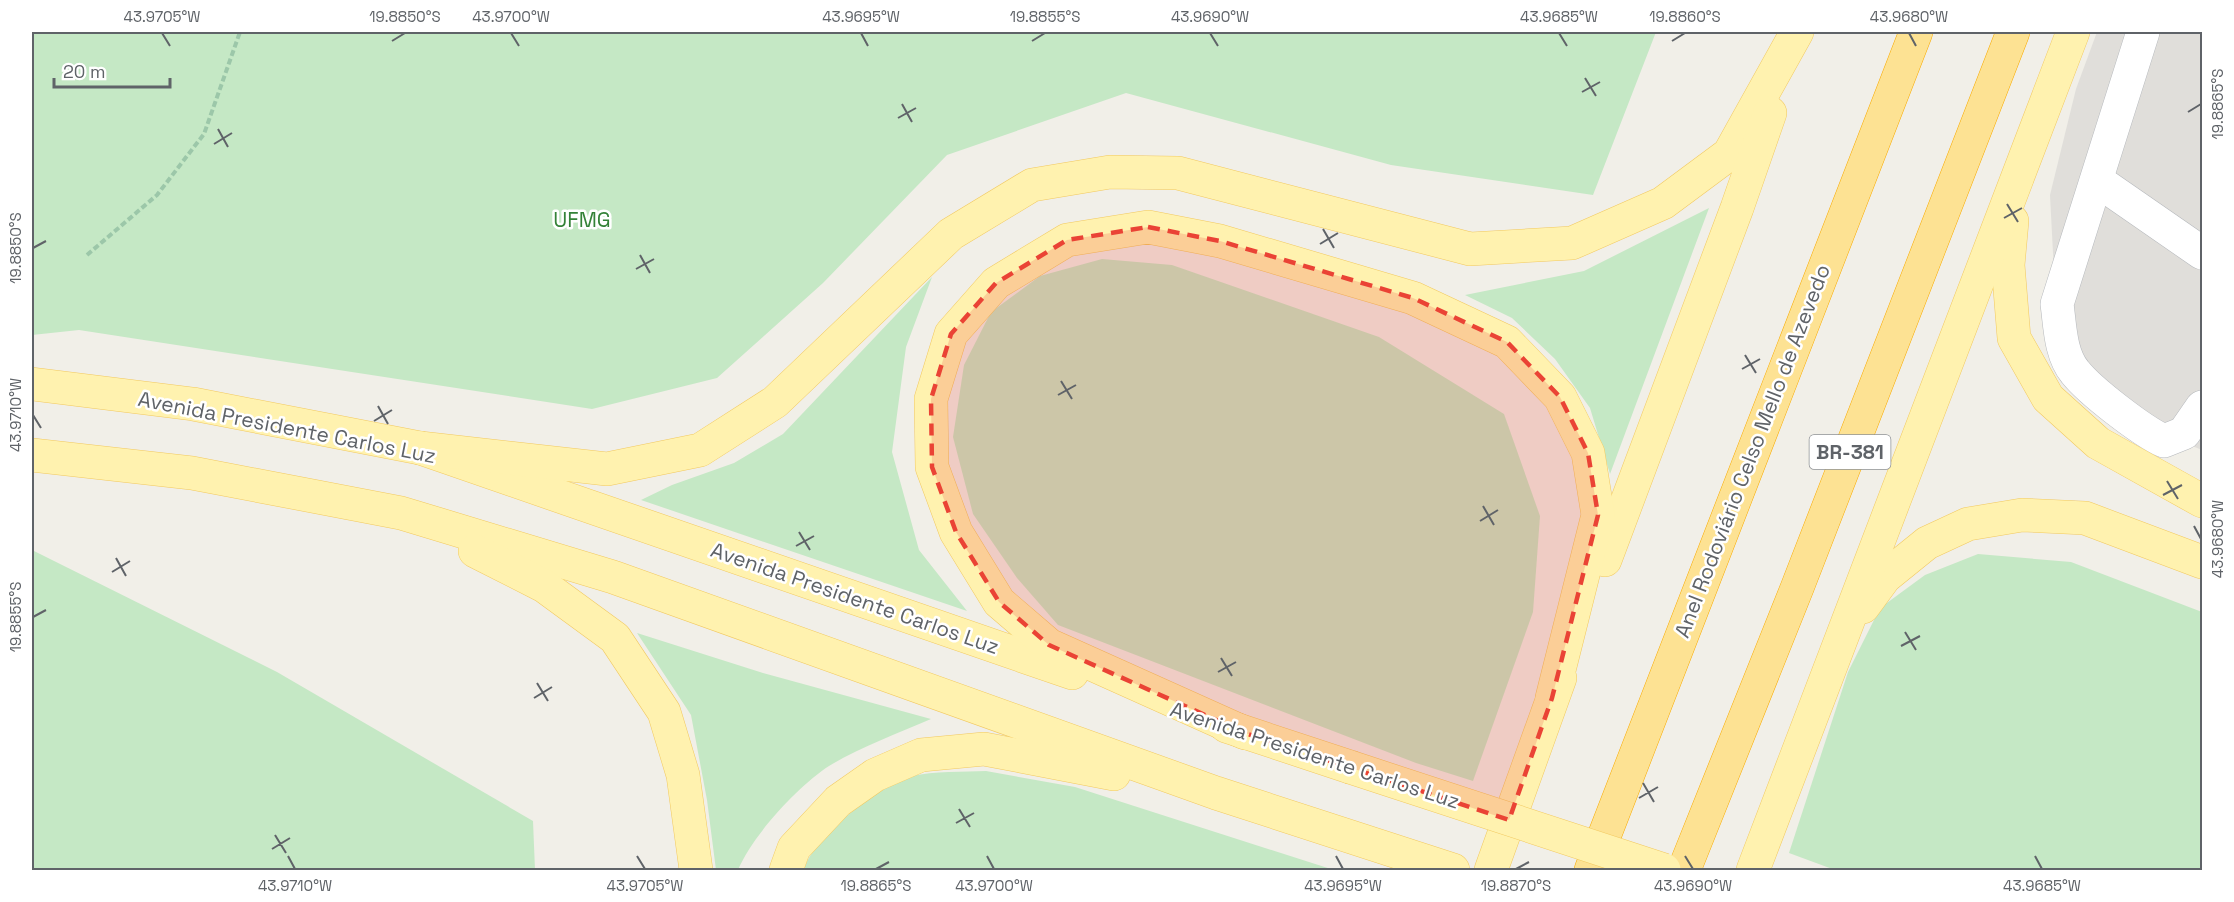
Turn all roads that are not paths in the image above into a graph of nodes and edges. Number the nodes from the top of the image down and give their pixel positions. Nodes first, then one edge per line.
1 (1797, 32) edge
2 (1916, 32) edge
3 (2013, 32) edge
4 (2073, 32) edge
5 (2143, 32) edge
6 (2016, 180) junction
7 (2098, 181) junction
8 (2202, 253) edge
9 (32, 384) edge
10 (2202, 407) edge
11 (420, 448) junction
12 (32, 455) edge
13 (2202, 501) edge
14 (401, 513) junction
15 (2202, 562) edge
16 (1844, 632) junction
17 (1552, 698) junction
18 (1245, 733) junction
19 (1216, 793) junction
20 (696, 870) edge
21 (786, 870) edge
22 (1453, 870) edge
23 (1491, 870) edge
24 (1591, 870) edge
25 (1664, 870) edge
26 (1684, 870) edge
27 (1753, 870) edge

1 - 11 main road
1 - 17 main road
2 - 24 highway, Anel Rodoviário Celso Mello de Azevedo
3 - 26 highway, BR-381
4 - 6 main road
5 - 7 lane
6 - 13 main road
6 - 16 main road
7 - 8 lane
7 - 10 lane
9 - 11 main road, Avenida Presidente Carlos Luz
11 - 18 main road, Avenida Presidente Carlos Luz
12 - 14 main road
14 - 19 main road
14 - 20 main road
15 - 16 main road
16 - 27 main road
17 - 18 main road
17 - 23 main road
18 - 25 main road, Avenida Presidente Carlos Luz, bridge
19 - 21 main road
19 - 22 main road

